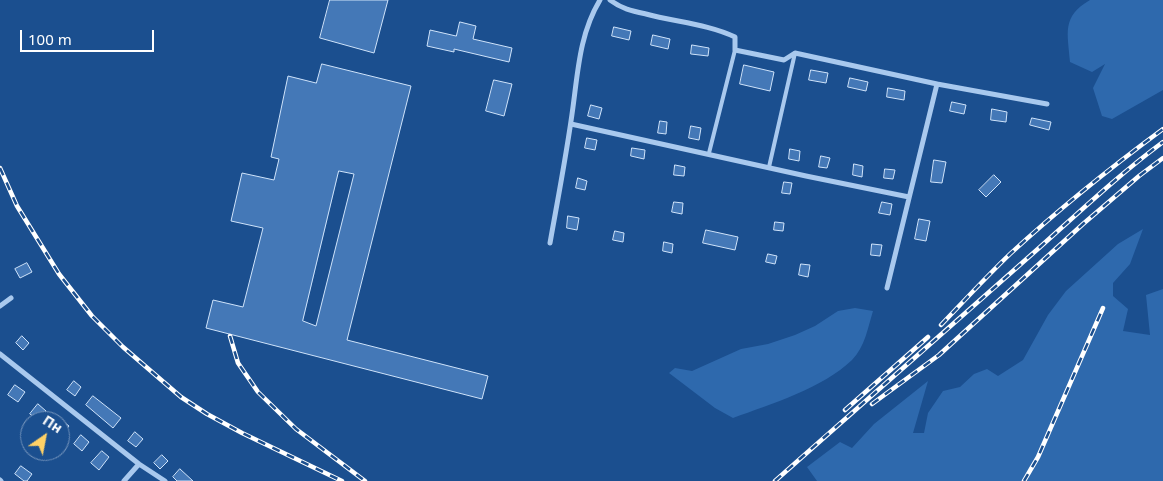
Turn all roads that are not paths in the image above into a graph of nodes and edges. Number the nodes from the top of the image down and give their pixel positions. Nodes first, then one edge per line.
1 (600, 0) edge
2 (610, 0) edge
3 (736, 50) junction
4 (795, 53) junction
5 (937, 84) junction
6 (1047, 104) dead end
7 (571, 124) junction
8 (710, 154) junction
9 (769, 167) junction
10 (909, 196) junction
11 (550, 243) dead end
12 (887, 288) dead end
13 (11, 298) dead end
14 (0, 306) edge
15 (0, 354) edge
16 (139, 464) junction
17 (124, 481) edge
18 (165, 481) edge

1 - 7 street
2 - 3 street
3 - 4 street
3 - 8 lane
4 - 5 street
4 - 9 lane
5 - 6 street
5 - 10 street
7 - 8 street
7 - 11 street
8 - 9 street
9 - 10 street
10 - 12 street
13 - 14 street
15 - 16 street
16 - 17 street
16 - 18 street

